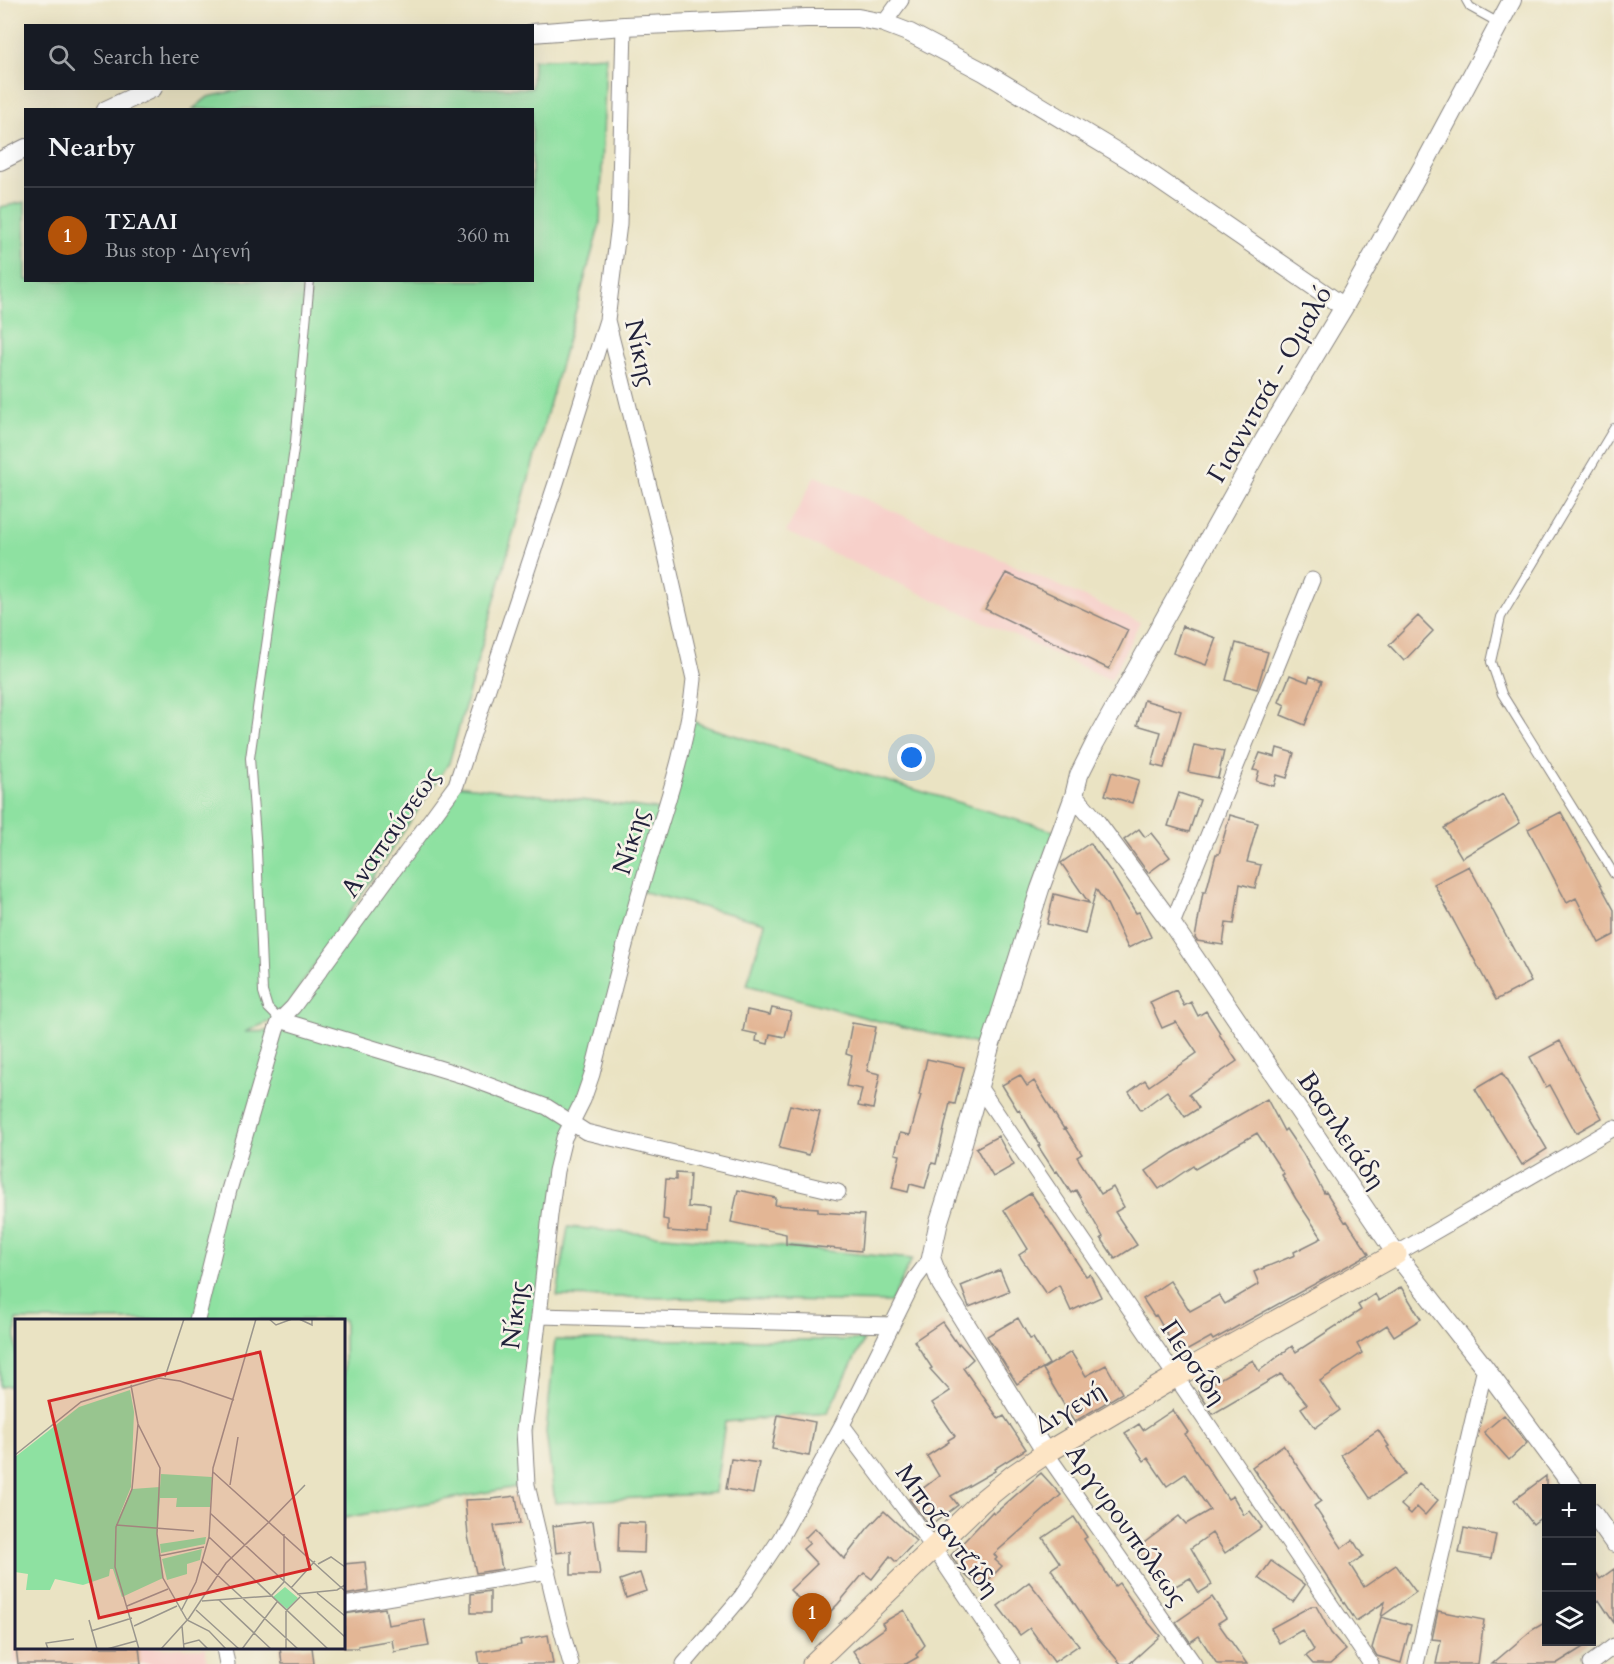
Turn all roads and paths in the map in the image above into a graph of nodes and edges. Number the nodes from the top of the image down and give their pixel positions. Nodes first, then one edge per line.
1 (901, 0) edge
2 (1466, 0) edge
3 (1512, 0) edge
4 (884, 23) junction
5 (1499, 23) junction
6 (624, 26) junction
7 (534, 33) edge
8 (149, 90) edge
9 (110, 108) edge
10 (24, 149) edge
11 (0, 161) edge
12 (310, 282) edge
13 (1344, 307) junction
14 (607, 320) junction
15 (1614, 428) edge
16 (1312, 580) dead end
17 (1074, 796) junction
18 (1614, 874) edge
19 (1172, 924) junction
20 (280, 1020) junction
21 (979, 1087) junction
22 (571, 1124) junction
23 (1614, 1128) edge
24 (838, 1192) dead end
25 (1396, 1254) junction
26 (932, 1258) junction
27 (539, 1316) junction
28 (198, 1319) edge
29 (892, 1325) junction
30 (1485, 1368) junction
31 (1175, 1377) junction
32 (842, 1425) junction
33 (1046, 1452) junction
34 (1571, 1484) edge
35 (1596, 1518) edge
36 (1614, 1543) edge
37 (934, 1548) junction
38 (548, 1572) junction
39 (345, 1605) edge
40 (1614, 1646) edge
41 (224, 1649) edge
42 (227, 1664) edge
43 (571, 1664) edge
44 (684, 1664) edge
45 (813, 1664) edge
46 (1012, 1664) edge
47 (1194, 1664) edge
48 (1371, 1664) edge
49 (1416, 1664) edge
50 (1590, 1664) edge

1 - 4 street
2 - 5 lane
3 - 5 street, Γιαννιτσά - Ομαλό
4 - 6 street
4 - 13 street
5 - 13 street, Γιαννιτσά - Ομαλό
6 - 7 street
6 - 14 street, Νίκης
8 - 9 street
10 - 11 street
12 - 20 lane
13 - 17 street, Γιαννιτσά - Ομαλό
14 - 20 street, Αναπαύσεως
14 - 22 street, Νίκης
15 - 18 lane
16 - 19 street
17 - 19 street, Βασιλειάδη
17 - 21 street, Γιαννιτσά - Ομαλό
19 - 25 street, Βασιλειάδη
20 - 22 street
20 - 28 street, Αναπαύσεως
21 - 26 street, Γιαννιτσά - Ομαλό
21 - 31 street, Περσίδη
22 - 24 street
22 - 27 street, Νίκης
23 - 25 street
25 - 30 street, Βασιλειάδη
25 - 31 main road, Διγενή
26 - 29 street
26 - 33 street, Αργυρουπόλεως
27 - 29 street
27 - 38 street, Νίκης
29 - 32 street
30 - 34 street, Βασιλειάδη
30 - 49 street
31 - 33 main road, Διγενή
31 - 48 street, Περσίδη
32 - 37 street, Μποζαντζίδη
32 - 44 street
33 - 37 main road, Διγενή
33 - 47 street, Αργυρουπόλεως
35 - 36 street
37 - 45 main road, Διγενή
37 - 46 street, Μποζαντζίδη
38 - 39 street
38 - 43 street, Νίκης
40 - 50 street
41 - 42 street

